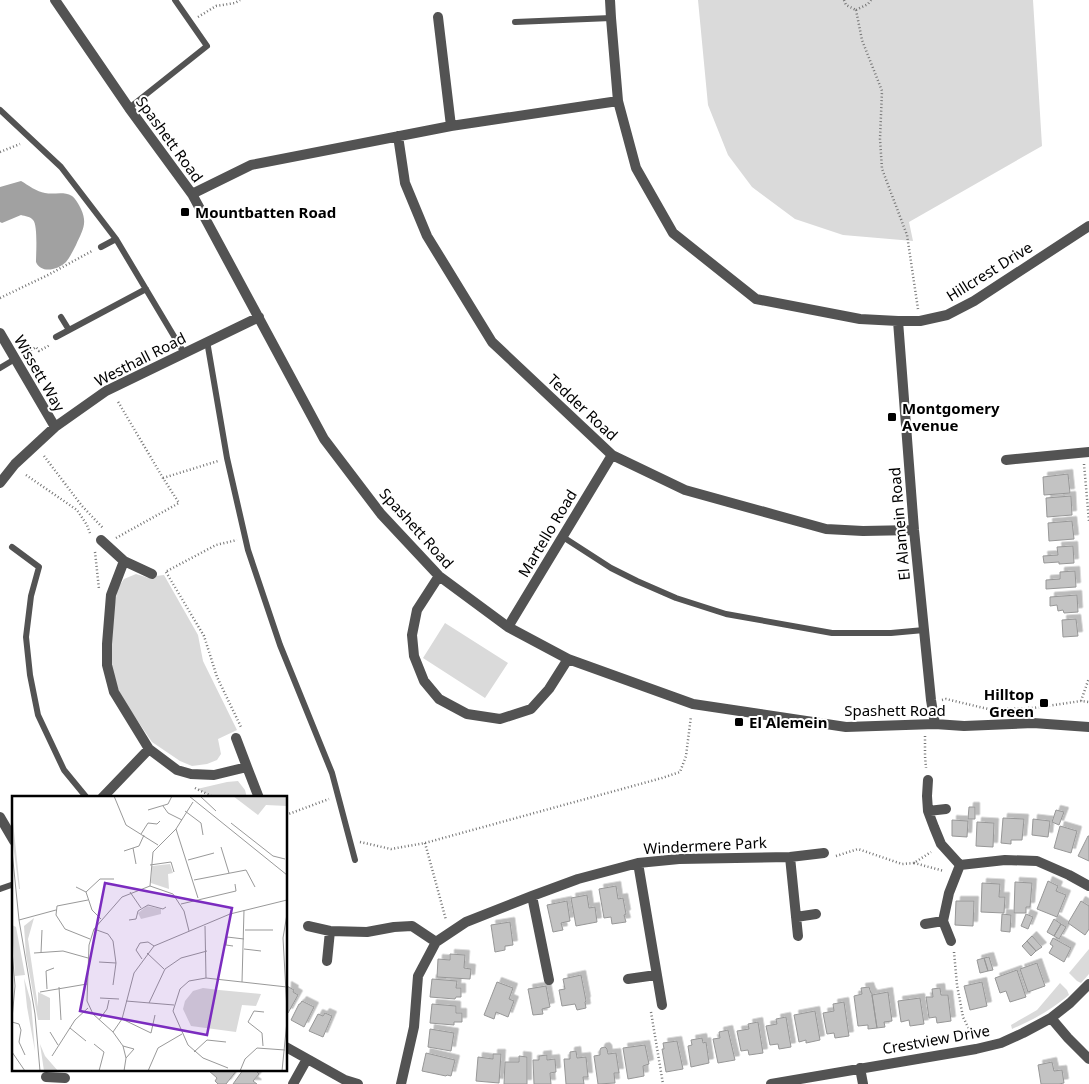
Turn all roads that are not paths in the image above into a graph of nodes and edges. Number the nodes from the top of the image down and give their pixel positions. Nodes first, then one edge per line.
1 (55, 0) edge
2 (175, 0) edge
3 (610, 0) edge
4 (438, 17) dead end
5 (611, 18) junction
6 (515, 22) dead end
7 (618, 101) junction
8 (129, 108) junction
9 (0, 110) edge
10 (451, 126) junction
11 (398, 136) junction
12 (192, 194) junction
13 (1089, 226) edge
14 (116, 239) junction
15 (101, 247) road end
16 (146, 289) junction
17 (258, 316) junction
18 (61, 317) dead end
19 (898, 321) junction
20 (69, 330) junction
21 (0, 333) edge
22 (56, 337) road end
23 (208, 342) junction
24 (184, 353) junction
25 (15, 359) junction
26 (0, 368) edge
27 (55, 428) junction
28 (1086, 453) edge
29 (612, 455) junction
30 (1006, 460) dead end
31 (0, 483) edge
32 (914, 530) junction
33 (563, 537) junction
34 (101, 539) road end
35 (12, 547) dead end
36 (124, 561) junction
37 (152, 574) road end
38 (439, 576) junction
39 (508, 627) junction
40 (924, 630) junction
41 (568, 659) junction
42 (929, 724) junction
43 (1089, 725) edge
44 (236, 738) road end
45 (149, 749) junction
46 (247, 766) junction
47 (928, 780) road end
48 (85, 796) edge
49 (104, 796) edge
50 (258, 796) edge
51 (946, 809) dead end
52 (928, 811) junction
53 (0, 817) edge
54 (12, 837) edge
55 (824, 853) road end
56 (790, 857) junction
57 (355, 860) dead end
58 (638, 863) junction
59 (960, 864) junction
60 (12, 885) edge
61 (1089, 886) edge
62 (0, 889) edge
63 (532, 896) junction
64 (816, 914) dead end
65 (796, 917) junction
66 (943, 921) junction
67 (925, 924) dead end
68 (308, 926) dead end
69 (330, 931) junction
70 (798, 936) dead end
71 (952, 940) road end
72 (436, 942) junction
73 (327, 960) dead end
74 (656, 975) junction
75 (628, 979) dead end
76 (549, 980) dead end
77 (1089, 984) edge
78 (662, 1005) road end
79 (1051, 1018) junction
80 (288, 1048) edge
81 (307, 1059) junction
82 (1089, 1059) edge
83 (860, 1068) junction
84 (43, 1077) edge
85 (65, 1078) dead end
86 (293, 1084) edge
87 (358, 1084) edge
88 (401, 1084) edge
89 (771, 1084) edge
90 (863, 1084) edge

1 - 8 street, Spashett Road
2 - 8 lane
3 - 5 street
4 - 10 street
5 - 6 lane
5 - 7 street
7 - 10 street
7 - 19 street
8 - 12 street, Spashett Road
9 - 14 lane
10 - 11 street
11 - 12 street
11 - 29 street, Tedder Road
12 - 17 street, Spashett Road
13 - 19 street, Hillcrest Drive
14 - 15 lane
14 - 16 lane
16 - 20 lane
16 - 24 lane
17 - 23 street, Westhall Road
17 - 38 street, Spashett Road
18 - 20 lane
19 - 32 street, El Alamein Road
20 - 22 lane
21 - 25 street, Wissett Way
23 - 24 street, Westhall Road
23 - 57 lane
24 - 27 street, Westhall Road
25 - 26 lane
25 - 27 street, Wissett Way
27 - 31 street, Westhall Road
28 - 30 street
29 - 32 street, Tedder Road
29 - 33 street, Martello Road
32 - 40 street, El Alamein Road
33 - 39 street, Martello Road
33 - 40 lane
34 - 36 street
35 - 48 lane
36 - 37 street
36 - 45 street
38 - 39 street, Spashett Road
38 - 41 street
39 - 41 street, Spashett Road
40 - 42 street, El Alamein Road
41 - 42 street, Spashett Road
42 - 43 street, Spashett Road
44 - 46 street
45 - 46 street
45 - 49 street
46 - 50 street
47 - 52 street
51 - 52 street
52 - 59 street
53 - 54 street
55 - 56 street, Windermere Park
56 - 58 street, Windermere Park
56 - 65 street
58 - 63 street, Windermere Park
58 - 74 street
59 - 61 street
59 - 66 street
60 - 62 lane
63 - 72 street, Windermere Park
63 - 76 street
64 - 65 street
65 - 70 street
66 - 67 street
66 - 71 street
68 - 69 street
69 - 72 street
69 - 73 street
72 - 88 street, Windermere Park
74 - 75 street
74 - 78 street
77 - 79 street, Crestview Drive
79 - 82 street
79 - 83 street, Crestview Drive
80 - 81 street
81 - 86 street
81 - 87 street
83 - 89 street, Crestview Drive
83 - 90 street
84 - 85 street

